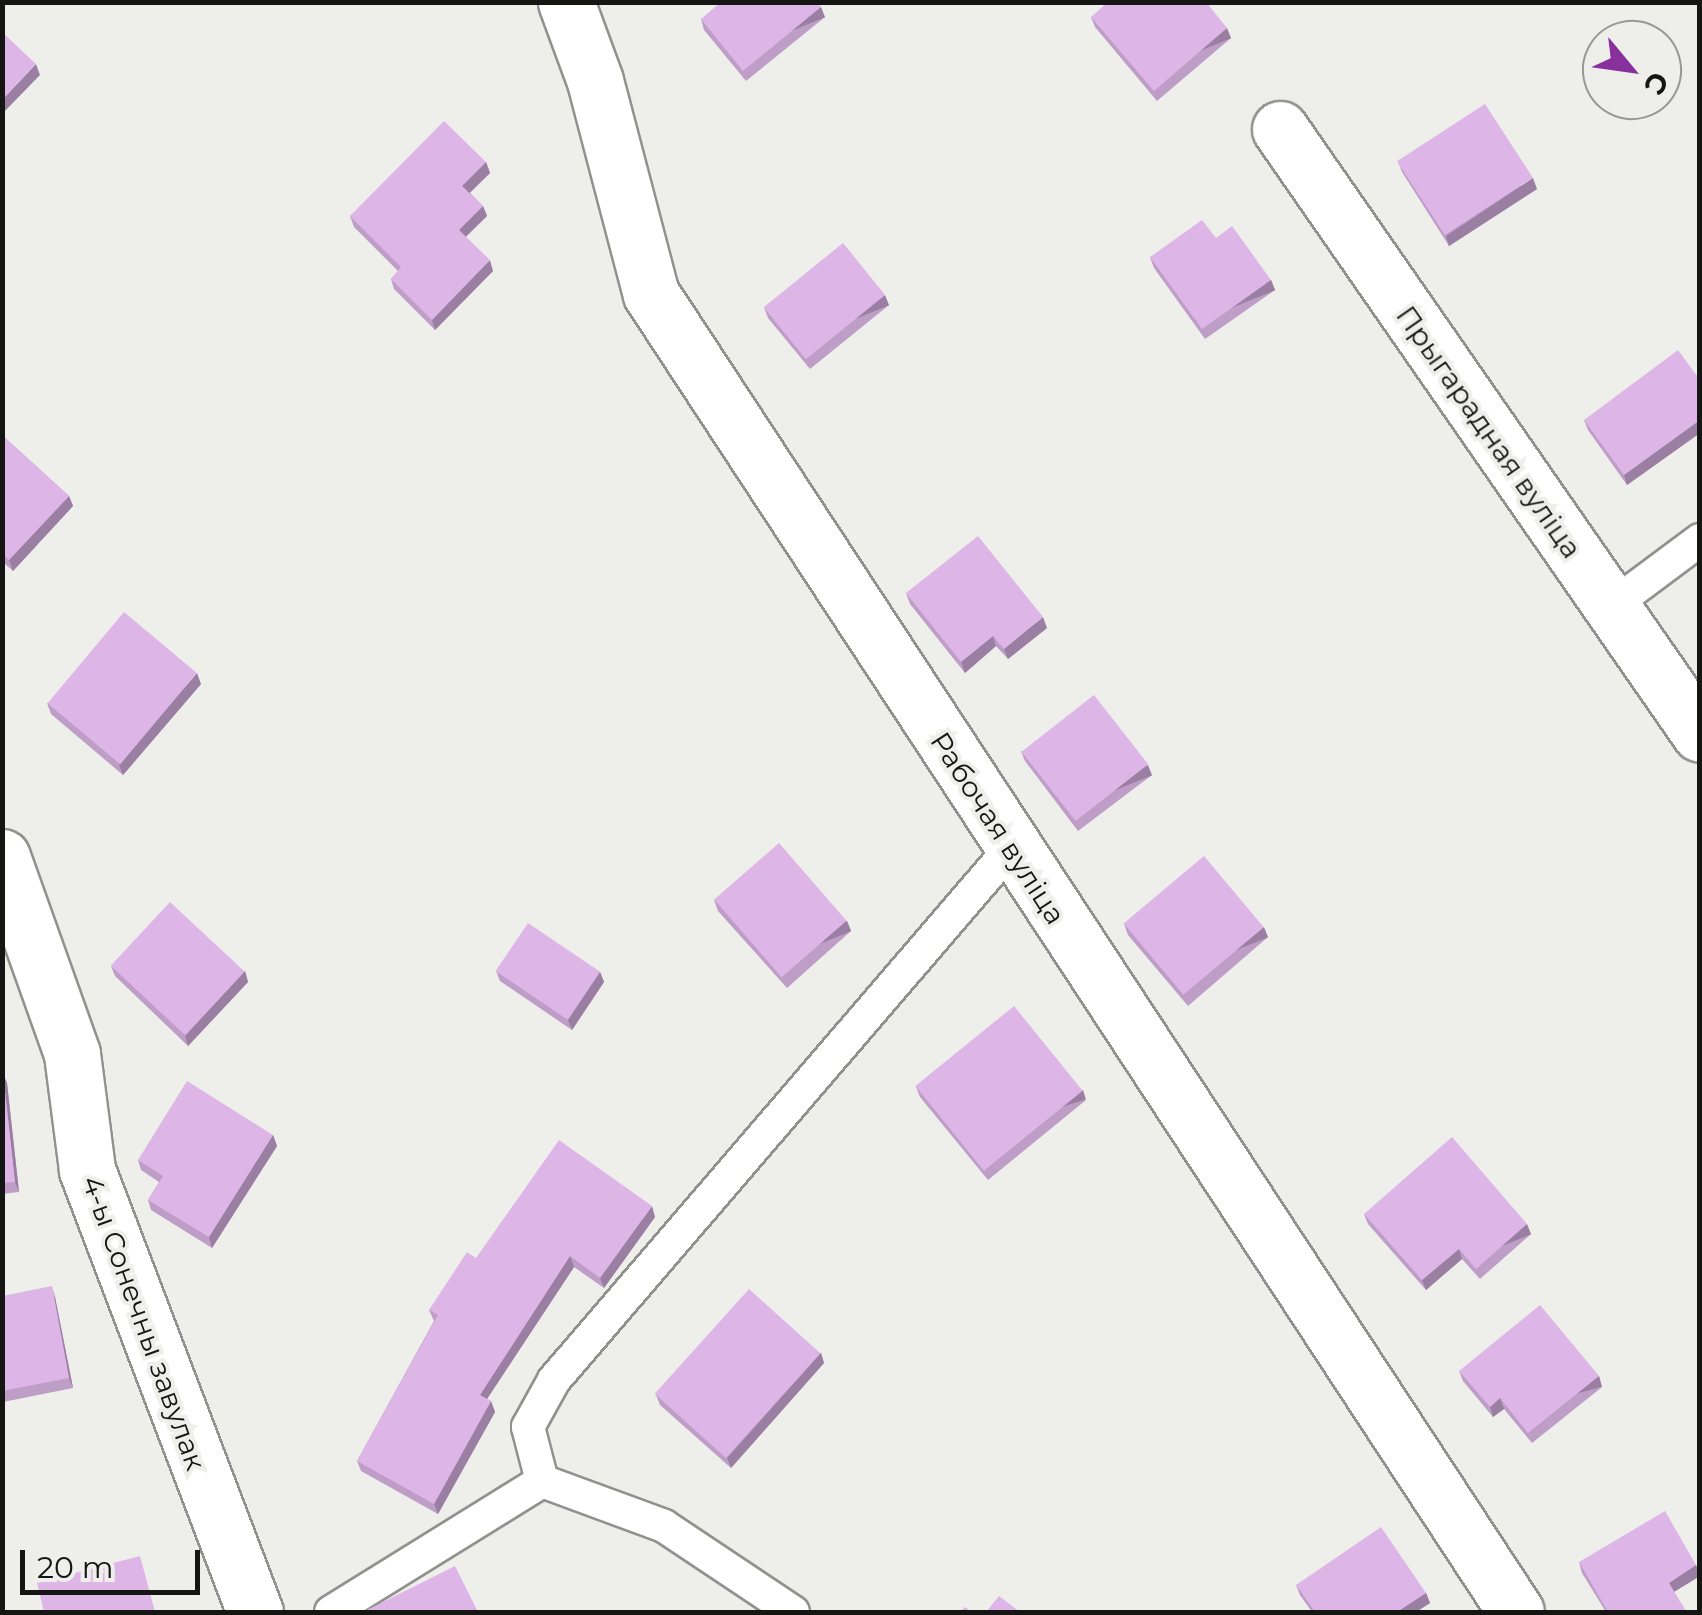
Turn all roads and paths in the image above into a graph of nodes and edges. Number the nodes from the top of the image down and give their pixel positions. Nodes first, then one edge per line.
1 (566, 2) edge
2 (1280, 129) dead end
3 (1700, 540) edge
4 (1610, 606) junction
5 (1700, 734) edge
6 (1011, 848) junction
7 (2, 857) edge
8 (542, 1481) junction
9 (255, 1612) edge
10 (331, 1612) edge
11 (793, 1612) edge
12 (1516, 1612) edge

1 - 6 street, Рабочая вуліца
2 - 4 street, Прыгарадная вуліца
3 - 4 lane
4 - 5 street, Прыгарадная вуліца
6 - 8 lane
6 - 12 street, Рабочая вуліца
7 - 9 street, 4-ы Сонечны завулак
8 - 10 lane
8 - 11 lane

